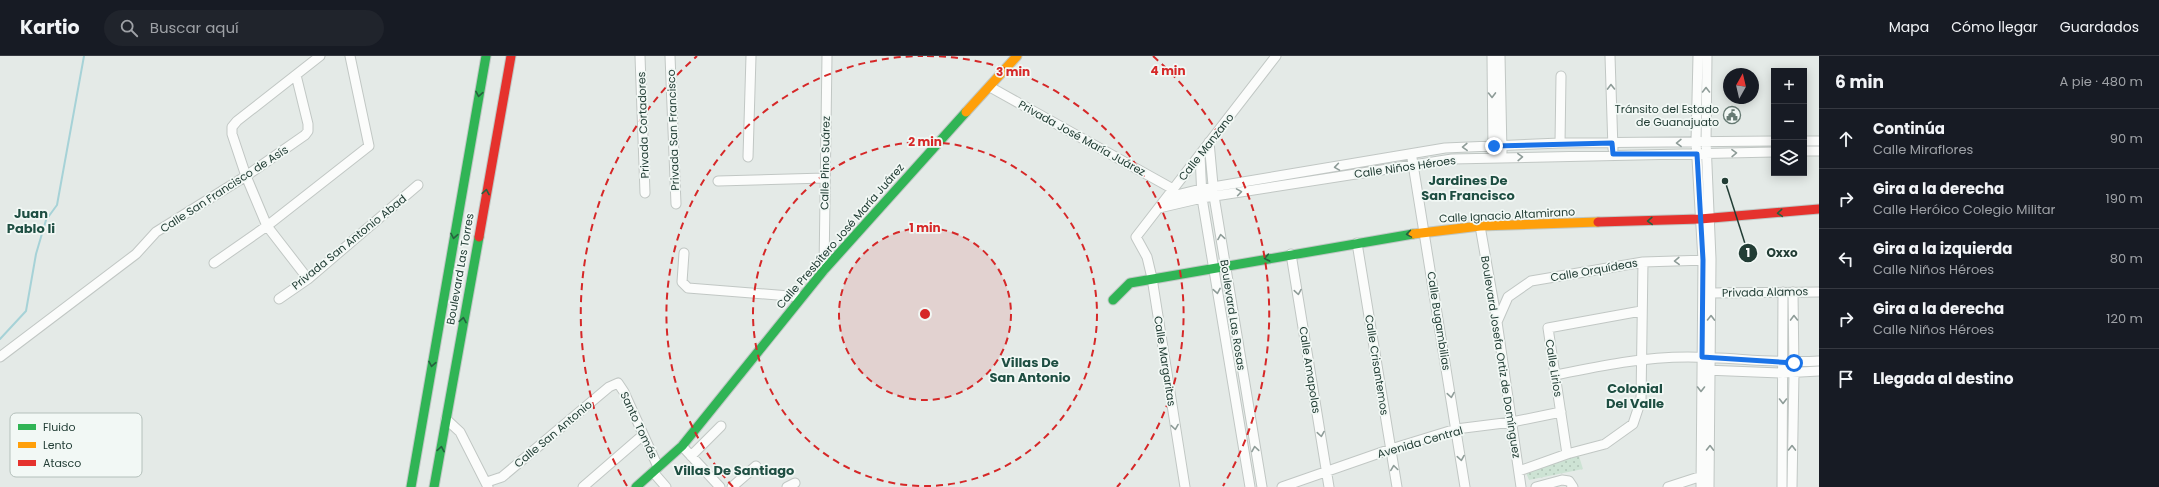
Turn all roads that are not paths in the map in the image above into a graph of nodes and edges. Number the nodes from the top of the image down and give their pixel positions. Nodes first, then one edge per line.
1 (320, 56) edge
2 (350, 56) edge
3 (486, 56) edge
4 (511, 56) edge
5 (640, 56) edge
6 (670, 56) edge
7 (751, 56) edge
8 (827, 56) edge
9 (1018, 56) edge
10 (1276, 56) edge
11 (1492, 56) edge
12 (1500, 56) edge
13 (1610, 56) edge
14 (1698, 56) edge
15 (1707, 56) edge
16 (296, 75) junction
17 (1561, 76) dead end
18 (990, 87) junction
19 (1771, 141) edge
20 (1807, 141) edge
21 (1819, 141) edge
22 (1209, 142) junction
23 (1701, 142) junction
24 (1560, 143) junction
25 (1612, 143) junction
26 (1498, 146) junction
27 (1807, 151) edge
28 (1819, 151) edge
29 (1771, 152) edge
30 (1613, 154) junction
31 (1697, 154) junction
32 (1706, 154) junction
33 (1200, 155) junction
34 (748, 157) dead end
35 (1498, 158) junction
36 (1412, 160) junction
37 (246, 176) junction
38 (825, 178) junction
39 (718, 181) dead end
40 (418, 185) dead end
41 (1214, 192) junction
42 (646, 193) dead end
43 (1171, 193) junction
44 (1201, 194) junction
45 (676, 204) dead end
46 (1159, 208) junction
47 (1819, 209) edge
48 (1700, 219) junction
49 (1711, 219) junction
50 (267, 226) junction
51 (1480, 226) junction
52 (1425, 232) junction
53 (1136, 237) joint
54 (1357, 243) junction
55 (684, 253) dead end
56 (1291, 254) junction
57 (1707, 260) junction
58 (1643, 262) junction
59 (214, 263) dead end
60 (1225, 266) junction
61 (1213, 268) junction
62 (824, 270) junction
63 (1152, 278) junction
64 (308, 279) junction
65 (1783, 292) junction
66 (1793, 292) junction
67 (1819, 292) edge
68 (1711, 293) junction
69 (802, 296) junction
70 (279, 299) dead end
71 (1113, 300) dead end
72 (1642, 312) junction
73 (1497, 322) junction
74 (0, 357) edge
75 (1642, 358) junction
76 (1706, 358) junction
77 (1819, 361) edge
78 (1783, 363) junction
79 (1794, 363) junction
80 (1706, 370) junction
81 (1819, 371) edge
82 (1794, 372) junction
83 (1783, 373) junction
84 (1556, 375) junction
85 (618, 383) joint
86 (1561, 412) junction
87 (446, 419) junction
88 (1512, 422) junction
89 (722, 426) dead end
90 (1456, 429) junction
91 (644, 436) junction
92 (682, 446) junction
93 (1391, 449) junction
94 (1567, 454) junction
95 (691, 456) junction
96 (756, 466) dead end
97 (656, 469) junction
98 (1519, 471) junction
99 (1327, 472) junction
100 (1705, 475) junction
101 (795, 483) dead end
102 (488, 485) edge
103 (411, 487) edge
104 (434, 487) edge
105 (583, 487) edge
106 (636, 487) edge
107 (666, 487) edge
108 (720, 487) edge
109 (732, 487) edge
110 (787, 487) edge
111 (1185, 487) edge
112 (1250, 487) edge
113 (1262, 487) edge
114 (1282, 487) edge
115 (1329, 487) edge
116 (1397, 487) edge
117 (1465, 487) edge
118 (1521, 487) edge
119 (1536, 487) edge
120 (1573, 487) edge
121 (1668, 487) edge
122 (1701, 487) edge
123 (1709, 487) edge
124 (1782, 487) edge
125 (1792, 487) edge

1 - 16 street
2 - 50 street
3 -> 103 street, Boulevard Las Torres
87 -> 4 street, Boulevard Las Torres
5 - 42 street, Privada Cortadores
6 - 45 street, Privada San Francisco
7 - 34 street
8 - 38 street, Calle Pino Suárez
9 - 18 street, Calle Presbítero José María Juárez
10 - 22 street, Calle Manzano
11 -> 26 street
12 - 26 street
25 -> 13 street
14 - 23 street
23 -> 15 street
16 - 37 street
16 - 37 street, Calle San Francisco de Asís
17 - 24 street
18 - 43 street, Privada José María Juárez
18 - 62 street, Calle Presbítero José María Juárez
19 - 23 street, Calle Niños Héroes
20 - 21 street
22 - 33 street, Calle Manzano
22 - 41 street, Boulevard Las Rosas
23 -> 25 street, Calle Niños Héroes
23 - 31 street
23 - 32 street
24 - 25 street, Calle Niños Héroes
24 - 26 street, Calle Niños Héroes
25 - 30 street
26 - 35 street
26 -> 36 street, Calle Niños Héroes
27 - 28 street
32 -> 29 street, Calle Niños Héroes
30 - 31 street, Calle Niños Héroes
35 -> 30 street, Calle Niños Héroes
31 - 32 street, Calle Niños Héroes
31 - 48 street
32 - 49 street
33 - 43 street, Calle Manzano
33 - 44 street, Boulevard Las Rosas
35 - 36 street, Calle Niños Héroes
36 - 41 street, Calle Niños Héroes
36 - 52 street, Calle Bugambilias
37 - 50 street
37 - 74 street, Calle San Francisco de Asís
38 - 39 street
38 - 62 street, Calle Pino Suárez
40 - 64 street, Privada San Antonio Abad
41 - 44 street, Calle Niños Héroes
60 -> 41 street, Boulevard Las Rosas
43 - 44 street, Calle Niños Héroes
43 - 46 street, Calle Manzano
44 - 46 street, Calle Niños Héroes
44 - 61 street, Boulevard Las Rosas
46 - 53 street, Calle Manzano
47 -> 49 street, Calle Ignacio Altamirano
48 - 49 street, Calle Ignacio Altamirano
48 -> 51 street, Calle Ignacio Altamirano
48 - 57 street
49 - 57 street
50 - 59 street
50 - 64 street
51 - 52 street, Calle Ignacio Altamirano
51 - 73 street, Boulevard Josefa Ortiz de Domínguez
52 -> 54 street, Calle Ignacio Altamirano
52 -> 90 street, Calle Bugambilias
53 - 63 street, Calle Margaritas
54 - 56 street, Calle Ignacio Altamirano
54 - 93 street, Calle Crisantemos
55 - 69 street
56 -> 60 street, Calle Ignacio Altamirano
56 -> 99 street, Calle Amapolas
57 -> 58 street, Calle Orquídeas
57 - 68 street
57 - 76 street
58 - 72 street
58 - 73 street, Calle Orquídeas
60 - 61 street, Calle Ignacio Altamirano
113 -> 60 street, Boulevard Las Rosas
61 - 63 street, Calle Ignacio Altamirano
61 -> 112 street, Boulevard Las Rosas
62 - 69 street, Calle Presbítero José María Juárez
63 - 71 street, Calle Ignacio Altamirano
63 -> 111 street, Calle Margaritas
64 - 70 street, Privada San Antonio Abad
65 - 66 street, Privada Alamos
65 - 68 street, Privada Alamos
65 - 78 street
66 - 67 street, Privada Alamos
79 -> 66 street
76 -> 68 street
69 - 92 street, Calle Presbítero José María Juárez
72 - 75 street
72 - 84 street, Calle Lirios
73 - 88 street, Boulevard Josefa Ortiz de Domínguez
75 - 76 street
75 - 84 street
75 - 94 street
76 - 78 street
76 - 80 street
77 - 79 street
78 - 79 street
78 - 83 street
79 - 82 street
80 - 83 street
80 - 100 street
81 - 82 street
82 - 83 street
125 -> 82 street
83 -> 124 street
84 - 86 street, Calle Lirios
85 - 91 street, Santo Tomás
85 - 102 street, Calle San Antonio
86 - 88 street, Avenida Central
86 - 94 street, Calle Lirios
87 - 102 street
104 -> 87 street, Boulevard Las Torres
88 - 90 street, Avenida Central
88 - 98 street, Boulevard Josefa Ortiz de Domínguez
89 - 95 street
90 - 93 street, Avenida Central
90 -> 117 street, Calle Bugambilias
91 - 97 street, Santo Tomás
91 - 105 street
92 - 95 street
92 - 97 street, Calle Presbítero José María Juárez
93 - 99 street, Avenida Central
116 -> 93 street, Calle Crisantemos
94 - 98 street
95 - 108 street
96 - 109 street
97 - 106 street, Calle Presbítero José María Juárez
97 - 107 street, Santo Tomás
98 - 118 street, Boulevard Josefa Ortiz de Domínguez
99 - 114 street, Avenida Central
99 - 115 street, Calle Amapolas
100 - 121 street
100 - 122 street
100 - 123 street
101 - 110 street
119 - 120 street

